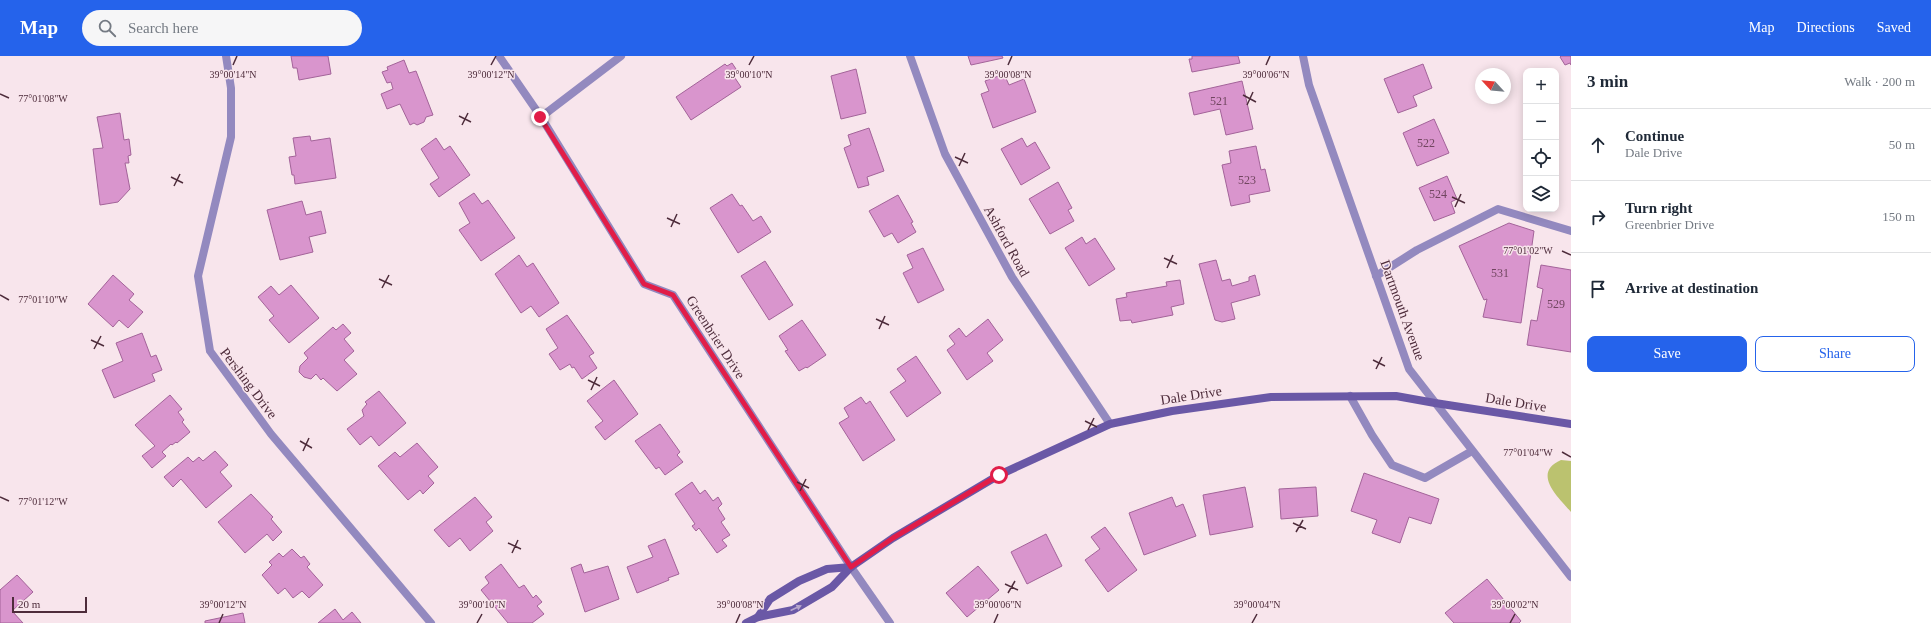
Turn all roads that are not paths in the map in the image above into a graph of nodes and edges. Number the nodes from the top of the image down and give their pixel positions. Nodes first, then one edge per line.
1 (226, 56) edge
2 (499, 56) edge
3 (621, 56) edge
4 (910, 56) edge
5 (1303, 56) edge
6 (540, 117) junction
7 (1571, 231) edge
8 (1376, 276) junction
9 (1350, 396) junction
10 (1435, 403) junction
11 (1110, 424) junction
12 (1571, 424) edge
13 (1472, 451) junction
14 (851, 567) junction
15 (1571, 577) edge
16 (758, 617) junction
17 (431, 623) edge
18 (746, 623) edge
19 (890, 623) edge

1 - 17 street, Pershing Drive
2 - 6 street, Greenbrier Drive
3 - 6 street
4 - 11 street, Ashford Road
5 - 8 street, Dartmouth Avenue
6 - 14 street, Greenbrier Drive
7 - 8 street
8 - 10 street, Dartmouth Avenue
9 - 10 street, Dale Drive
9 - 11 street, Dale Drive
9 - 13 street
10 - 12 street, Dale Drive
10 - 13 street, Dartmouth Avenue
11 - 14 street, Dale Drive
13 - 15 street, Dartmouth Avenue
16 -> 14 street, Dale Drive
14 - 16 street, Dale Drive
14 - 19 street, Greenbrier Drive
16 - 18 street, Dale Drive

